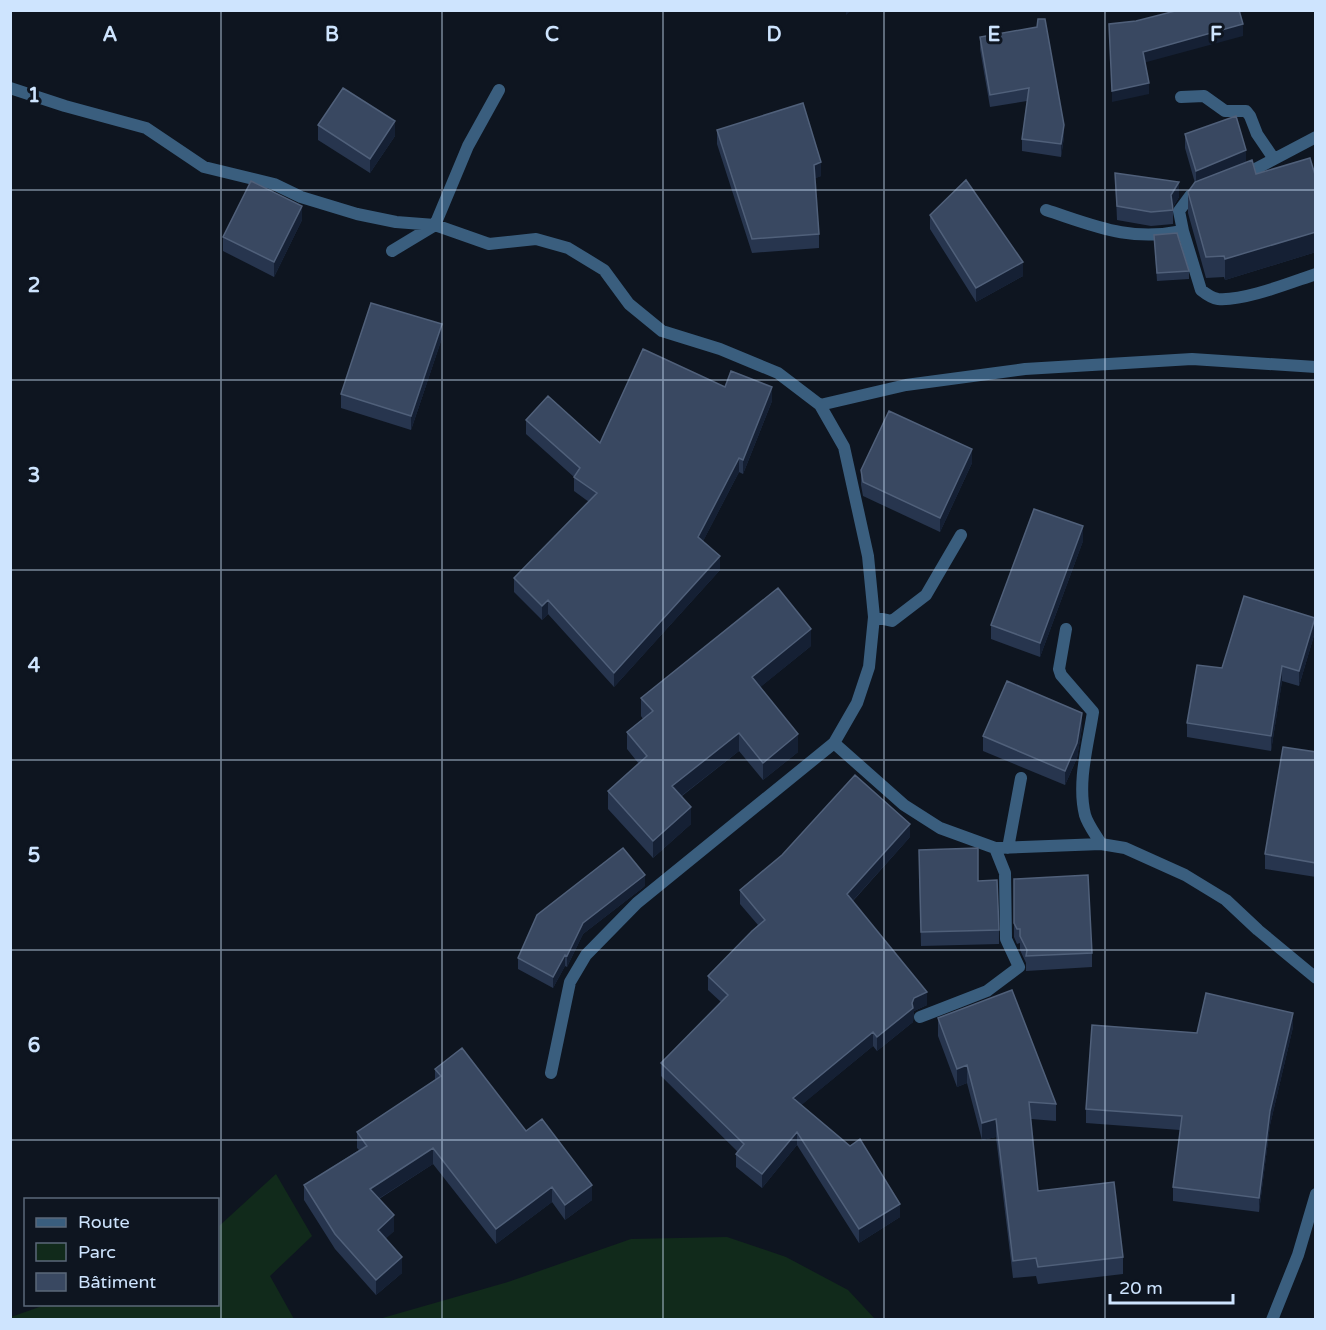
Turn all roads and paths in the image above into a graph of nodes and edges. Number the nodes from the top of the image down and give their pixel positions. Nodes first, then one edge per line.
1 (10, 88) edge
2 (499, 90) dead end
3 (1180, 97) dead end
4 (1316, 137) edge
5 (1274, 159) junction
6 (1231, 180) edge
7 (1211, 188) edge
8 (1046, 210) dead end
9 (435, 225) junction
10 (1183, 231) junction
11 (392, 251) dead end
12 (1316, 274) edge
13 (1316, 367) edge
14 (820, 405) junction
15 (962, 535) dead end
16 (874, 617) junction
17 (1066, 629) dead end
18 (834, 743) junction
19 (1021, 778) dead end
20 (1101, 844) junction
21 (1002, 848) junction
22 (1316, 978) edge
23 (920, 1017) dead end
24 (551, 1073) dead end
25 (1316, 1194) edge
26 (1272, 1320) edge

1 - 9 street
2 - 9 street
3 - 5 street
4 - 5 street
5 - 6 street
7 - 10 street
8 - 10 street
9 - 11 street
9 - 14 street
10 - 12 street
13 - 14 street
14 - 16 street
15 - 16 street
16 - 18 street
17 - 20 street
18 - 21 street
18 - 24 street
19 - 21 street
20 - 21 street
20 - 22 street
21 - 23 street
25 - 26 street

